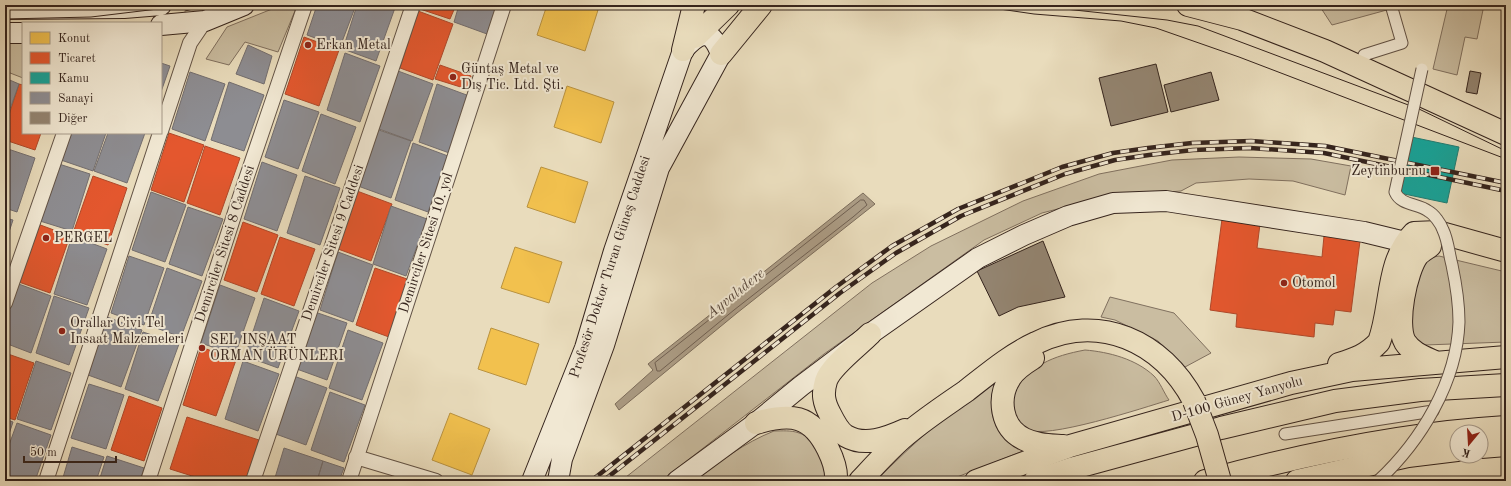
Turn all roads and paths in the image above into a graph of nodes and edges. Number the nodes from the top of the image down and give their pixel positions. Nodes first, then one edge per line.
1 (161, 5) edge
2 (244, 5) edge
3 (413, 5) edge
4 (504, 5) edge
5 (694, 5) edge
6 (728, 5) edge
7 (760, 5) edge
8 (1188, 5) edge
9 (1391, 5) edge
10 (304, 6) edge
11 (5, 9) edge
12 (205, 21) junction
13 (169, 24) edge
14 (22, 33) edge
15 (5, 34) edge
16 (190, 43) junction
17 (689, 44) junction
18 (721, 54) junction
19 (1364, 55) dead end
20 (1422, 69) dead end
21 (162, 129) edge
22 (64, 134) edge
23 (160, 134) edge
24 (1506, 134) edge
25 (1405, 242) junction
26 (1430, 246) junction
27 (1506, 251) edge
28 (1506, 264) edge
29 (5, 303) edge
30 (870, 334) junction
31 (1506, 357) edge
32 (1435, 362) junction
33 (1506, 380) edge
34 (1292, 383) junction
35 (1496, 386) edge
36 (1189, 403) junction
37 (1433, 411) junction
38 (922, 422) junction
39 (756, 423) junction
40 (1506, 427) edge
41 (1285, 434) dead end
42 (1506, 445) edge
43 (1070, 446) junction
44 (1489, 446) edge
45 (1449, 451) edge
46 (1408, 456) junction
47 (356, 457) junction
48 (46, 481) edge
49 (148, 481) edge
50 (253, 481) edge
51 (349, 481) edge
52 (436, 481) edge
53 (531, 481) edge
54 (558, 481) edge
55 (677, 481) edge
56 (836, 481) edge
57 (860, 481) edge
58 (976, 481) edge
59 (1034, 481) edge
60 (1205, 481) edge
61 (1209, 481) edge
62 (1220, 481) edge
63 (1297, 481) edge
64 (1352, 481) edge
65 (1378, 481) edge

1 - 11 main road
2 - 12 main road
3 - 50 street, Demirciler Sitesi 9 Caddesi
4 - 47 street, Demirciler Sitesi 10. yol
5 - 17 main road
6 - 17 main road
7 - 18 main road
8 - 24 main road
9 - 19 street
10 - 49 street, Demirciler Sitesi 8 Caddesi
12 - 13 main road
12 - 16 street
13 - 16 street
14 - 15 main road
16 - 21 street
17 - 18 main road
17 - 53 main road, Profesör Doktor Turan Güneş Caddesi
18 - 54 main road
20 - 37 street, bridge
22 - 29 street
23 - 48 street
25 - 26 main road
25 - 27 main road
25 - 30 main road
25 - 34 main road
26 - 28 main road
26 - 32 main road
30 - 38 main road
30 - 39 main road
31 - 32 main road, D-100 Güney Yanyolu
32 - 34 main road, D-100 Güney Yanyolu
33 - 35 main road
34 - 43 main road, D-100 Güney Yanyolu
35 - 59 main road
36 - 38 main road
36 - 43 main road
36 - 61 main road
36 - 62 main road, bridge
37 - 41 street
37 - 65 street, bridge
38 - 57 main road
39 - 55 main road
39 - 56 main road
40 - 60 main road
42 - 44 main road
43 - 58 main road, D-100 Güney Yanyolu
45 - 46 main road
46 - 63 main road
46 - 64 main road
47 - 51 street, Demirciler Sitesi 10. yol
47 - 52 street

